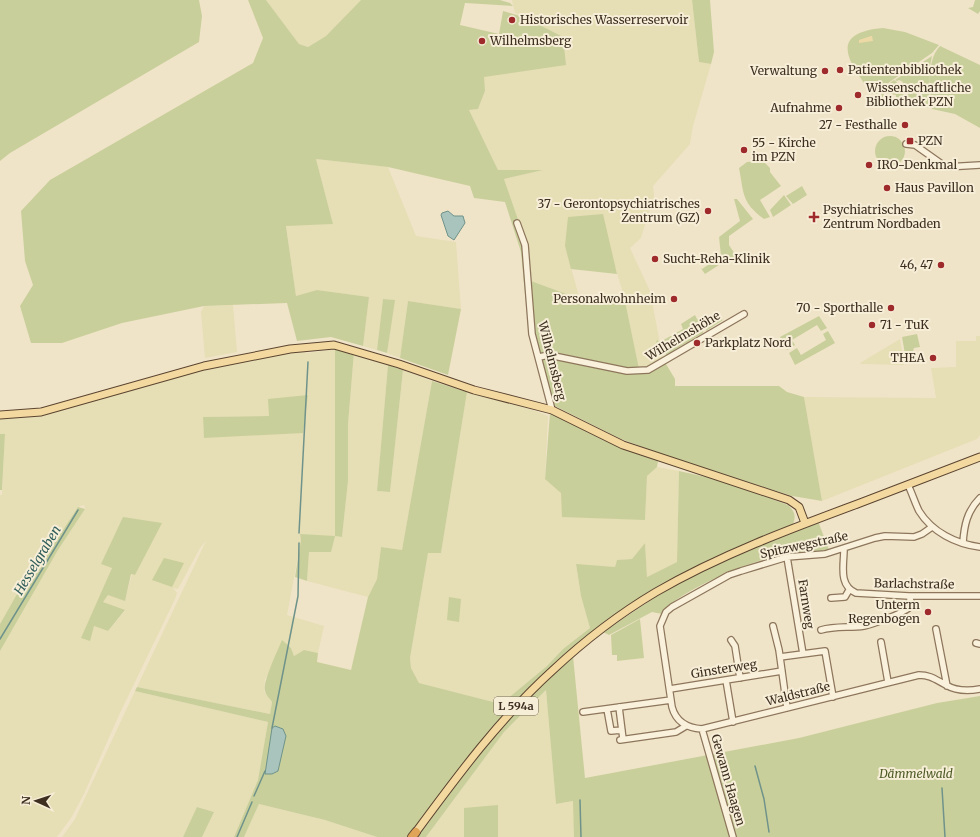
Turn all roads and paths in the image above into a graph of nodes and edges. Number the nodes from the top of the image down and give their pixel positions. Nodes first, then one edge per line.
1 (906, 144) dead end
2 (980, 165) edge
3 (517, 223) dead end
4 (744, 314) dead end
5 (539, 357) junction
6 (552, 410) junction
7 (0, 415) edge
8 (980, 457) edge
9 (908, 485) junction
10 (980, 498) edge
11 (805, 523) junction
12 (932, 527) junction
13 (963, 544) junction
14 (980, 547) edge
15 (844, 549) junction
16 (787, 557) junction
17 (848, 590) junction
18 (909, 596) junction
19 (980, 596) edge
20 (831, 598) dead end
21 (773, 626) dead end
22 (936, 629) dead end
23 (821, 630) dead end
24 (731, 640) dead end
25 (881, 642) dead end
26 (802, 654) junction
27 (780, 657) junction
28 (782, 671) junction
29 (740, 678) junction
30 (726, 680) junction
31 (888, 682) junction
32 (946, 686) junction
33 (670, 689) junction
34 (980, 689) edge
35 (832, 697) junction
36 (671, 700) junction
37 (619, 707) junction
38 (787, 708) junction
39 (607, 709) junction
40 (583, 712) dead end
41 (733, 722) junction
42 (686, 726) junction
43 (702, 729) junction
44 (622, 730) junction
45 (414, 835) edge
46 (733, 837) edge

1 - 2 street
3 - 5 street, Wilhelmsberg
4 - 5 street, Wilhelmshöhe
5 - 6 street, Wilhelmsberg
6 - 7 main road
6 - 11 main road
8 - 9 main road
9 - 11 main road
9 - 12 street
10 - 13 street
11 - 45 main road, L 594a
12 - 13 street
12 - 15 street, Spitzwegstraße
13 - 14 street
15 - 16 street, Spitzwegstraße
15 - 17 street
16 - 26 street, Farnweg
16 - 33 street, Spitzwegstraße
17 - 18 street, Barlachstraße
17 - 20 street
18 - 19 street, Barlachstraße
18 - 23 street
21 - 27 street
22 - 32 street
24 - 29 street
25 - 31 street
26 - 27 street
26 - 35 street
27 - 28 street
28 - 29 street, Ginsterweg
28 - 38 street
29 - 30 street, Ginsterweg
30 - 33 street, Ginsterweg
30 - 41 street
31 - 32 street, Waldstraße
31 - 35 street, Waldstraße
32 - 34 street, Waldstraße
33 - 36 street, Spitzwegstraße
35 - 38 street, Waldstraße
36 - 37 street
36 - 42 street, Spitzwegstraße
37 - 39 street
37 - 44 street
38 - 41 street, Waldstraße
39 - 40 street
39 - 44 street
41 - 43 street, Waldstraße
42 - 43 street, Waldstraße
42 - 44 street
43 - 46 street, Gewann Haagen

